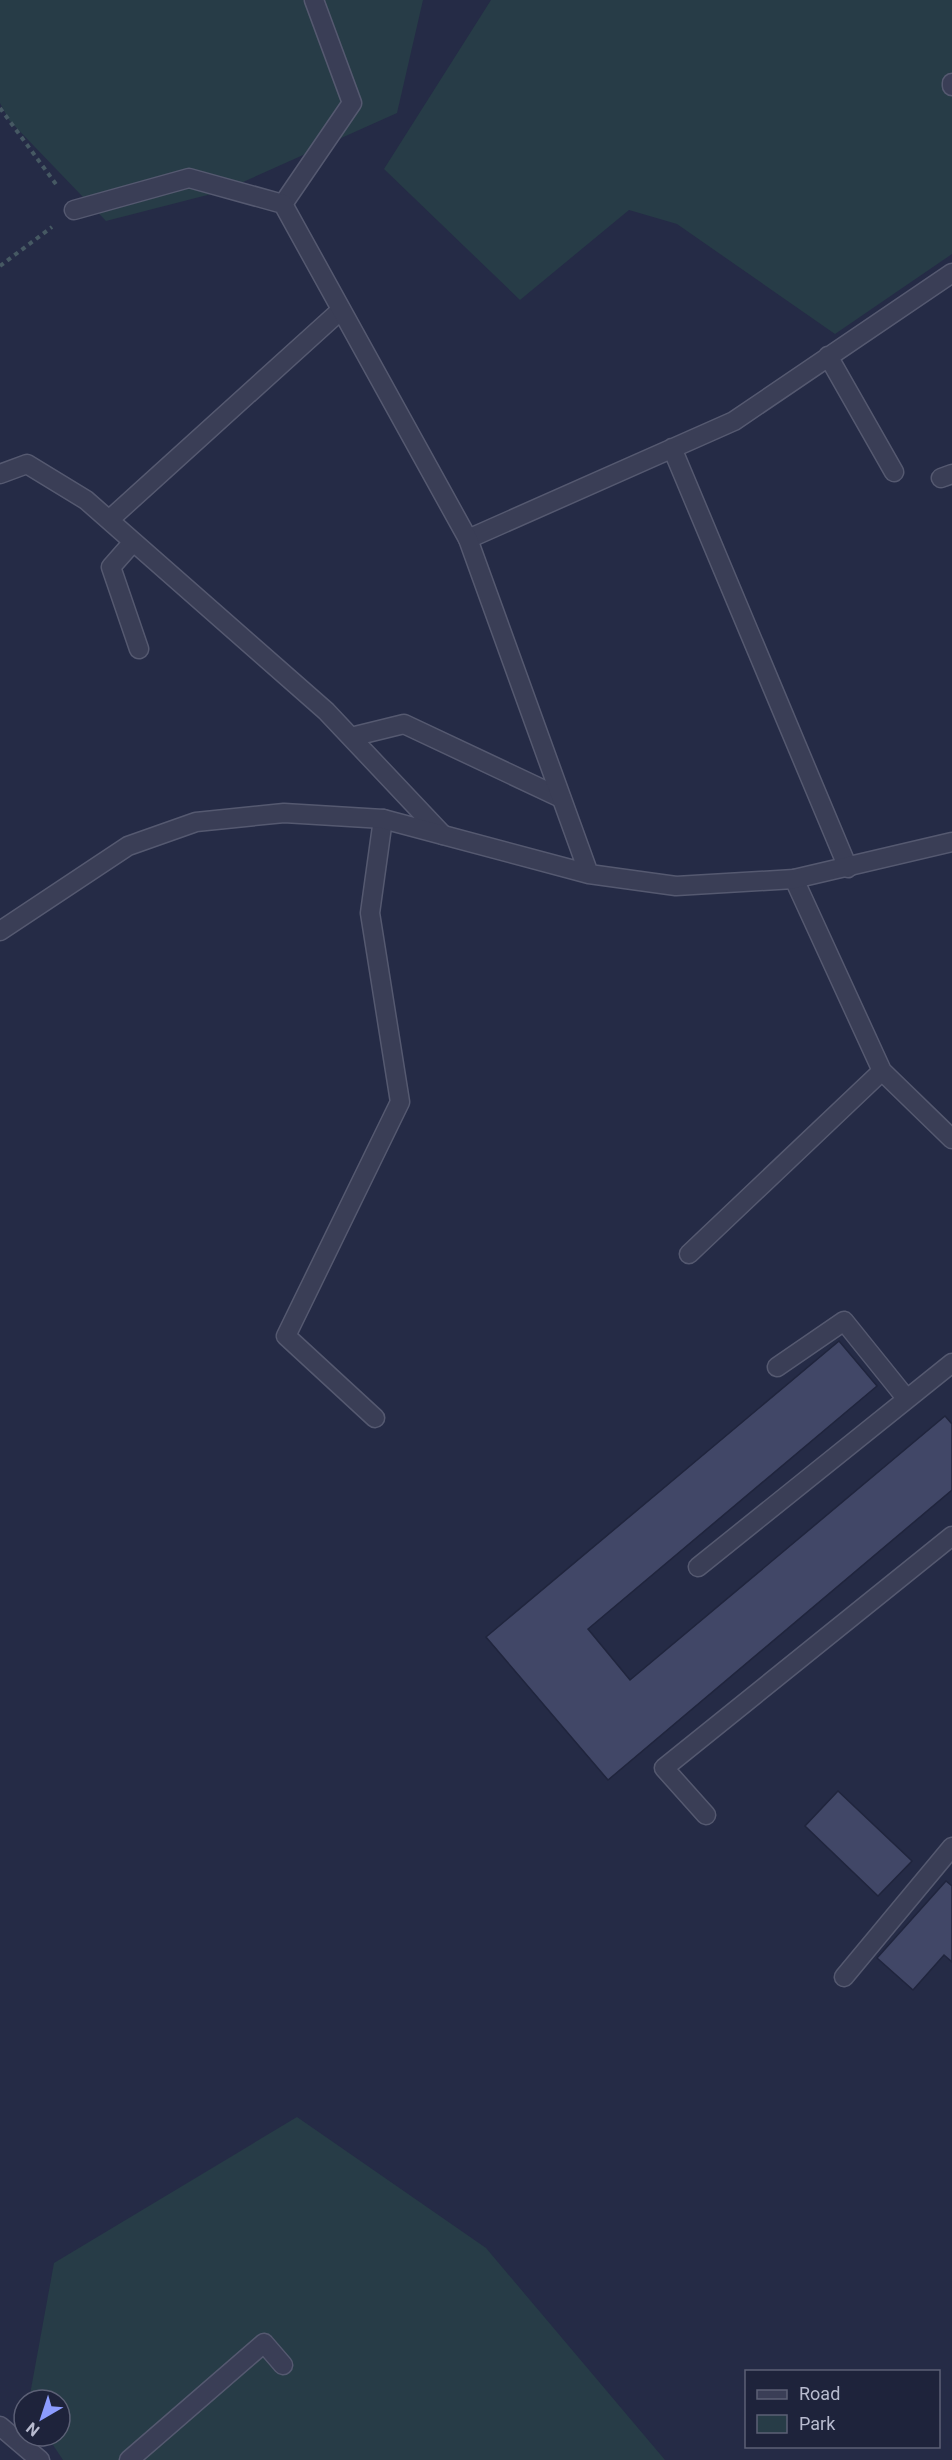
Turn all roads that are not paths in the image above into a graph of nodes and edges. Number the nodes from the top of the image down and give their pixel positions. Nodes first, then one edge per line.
1 (314, 0) edge
2 (283, 204) junction
3 (74, 210) road end
4 (952, 273) edge
5 (342, 310) junction
6 (828, 356) junction
7 (672, 448) junction
8 (894, 472) dead end
9 (0, 474) edge
10 (109, 520) junction
11 (468, 538) junction
12 (133, 542) junction
13 (139, 649) dead end
14 (351, 737) junction
15 (561, 798) junction
16 (382, 819) junction
17 (443, 835) junction
18 (952, 842) edge
19 (848, 868) junction
20 (589, 874) junction
21 (794, 879) junction
22 (0, 931) edge
23 (882, 1071) junction
24 (952, 1139) edge
25 (689, 1254) dead end
26 (777, 1367) dead end
27 (950, 1369) edge
28 (906, 1398) junction
29 (375, 1418) dead end
30 (952, 1536) edge
31 (698, 1567) dead end
32 (706, 1815) dead end
33 (952, 1847) edge
34 (844, 1977) dead end
35 (283, 2365) dead end
36 (0, 2426) edge
37 (40, 2460) edge
38 (129, 2460) edge

1 - 2 street
2 - 3 street
2 - 5 street
4 - 6 street
5 - 10 street
5 - 11 street
6 - 7 street
6 - 8 street
7 - 11 street
7 - 19 street
9 - 10 street
10 - 12 street
11 - 15 street
12 - 13 street
12 - 14 street
14 - 15 street
14 - 17 street
15 - 20 street
16 - 17 street
16 - 22 street
16 - 29 street
17 - 20 street
18 - 19 street
19 - 21 street
20 - 21 street
21 - 23 street
23 - 24 street
23 - 25 street
26 - 28 street
27 - 28 street
28 - 31 street
30 - 32 street
33 - 34 street
35 - 38 street
36 - 37 street

